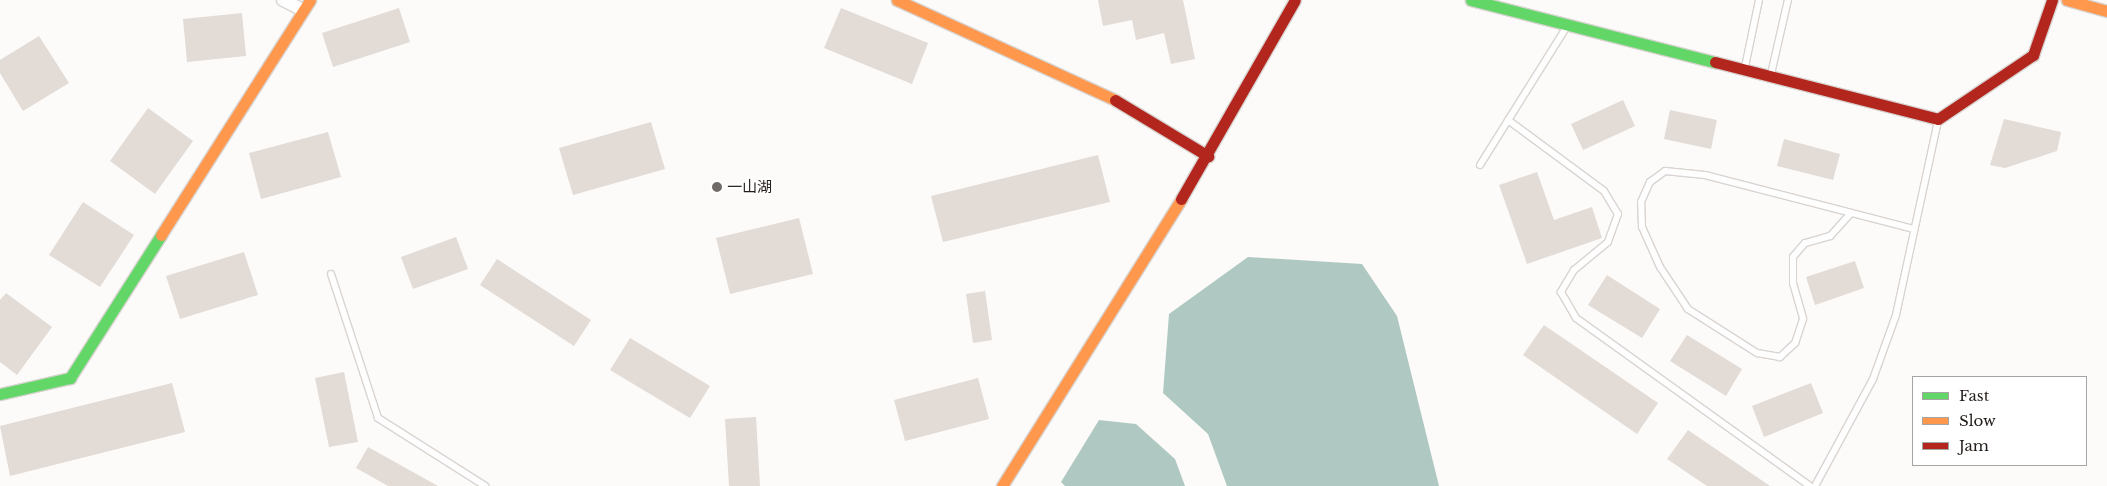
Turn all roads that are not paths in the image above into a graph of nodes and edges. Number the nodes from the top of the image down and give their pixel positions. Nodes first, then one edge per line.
1 (283, 0) edge
2 (897, 0) edge
3 (1295, 0) edge
4 (1471, 0) edge
5 (1759, 0) edge
6 (1788, 0) edge
7 (2052, 0) edge
8 (2067, 0) edge
9 (306, 5) edge
10 (2107, 11) edge
11 (1566, 28) junction
12 (1744, 71) junction
13 (1770, 78) junction
14 (1938, 119) junction
15 (1508, 120) junction
16 (1208, 156) junction
17 (1480, 165) dead end
18 (1851, 213) junction
19 (1914, 229) junction
20 (331, 274) dead end
21 (0, 394) edge
22 (485, 486) edge
23 (1002, 486) edge
24 (1810, 486) edge
25 (1815, 486) edge

1 - 9 street
2 - 16 main road
3 - 16 main road
4 - 11 main road
5 - 12 lane
6 - 13 lane
7 - 14 main road
8 - 10 main road
9 - 21 main road
11 - 12 main road
11 - 15 lane
12 - 13 main road
13 - 14 main road
14 - 19 lane
15 - 17 lane
15 - 24 lane
16 - 23 main road
18 - 18 lane
18 - 19 lane
19 - 25 lane
20 - 22 lane

